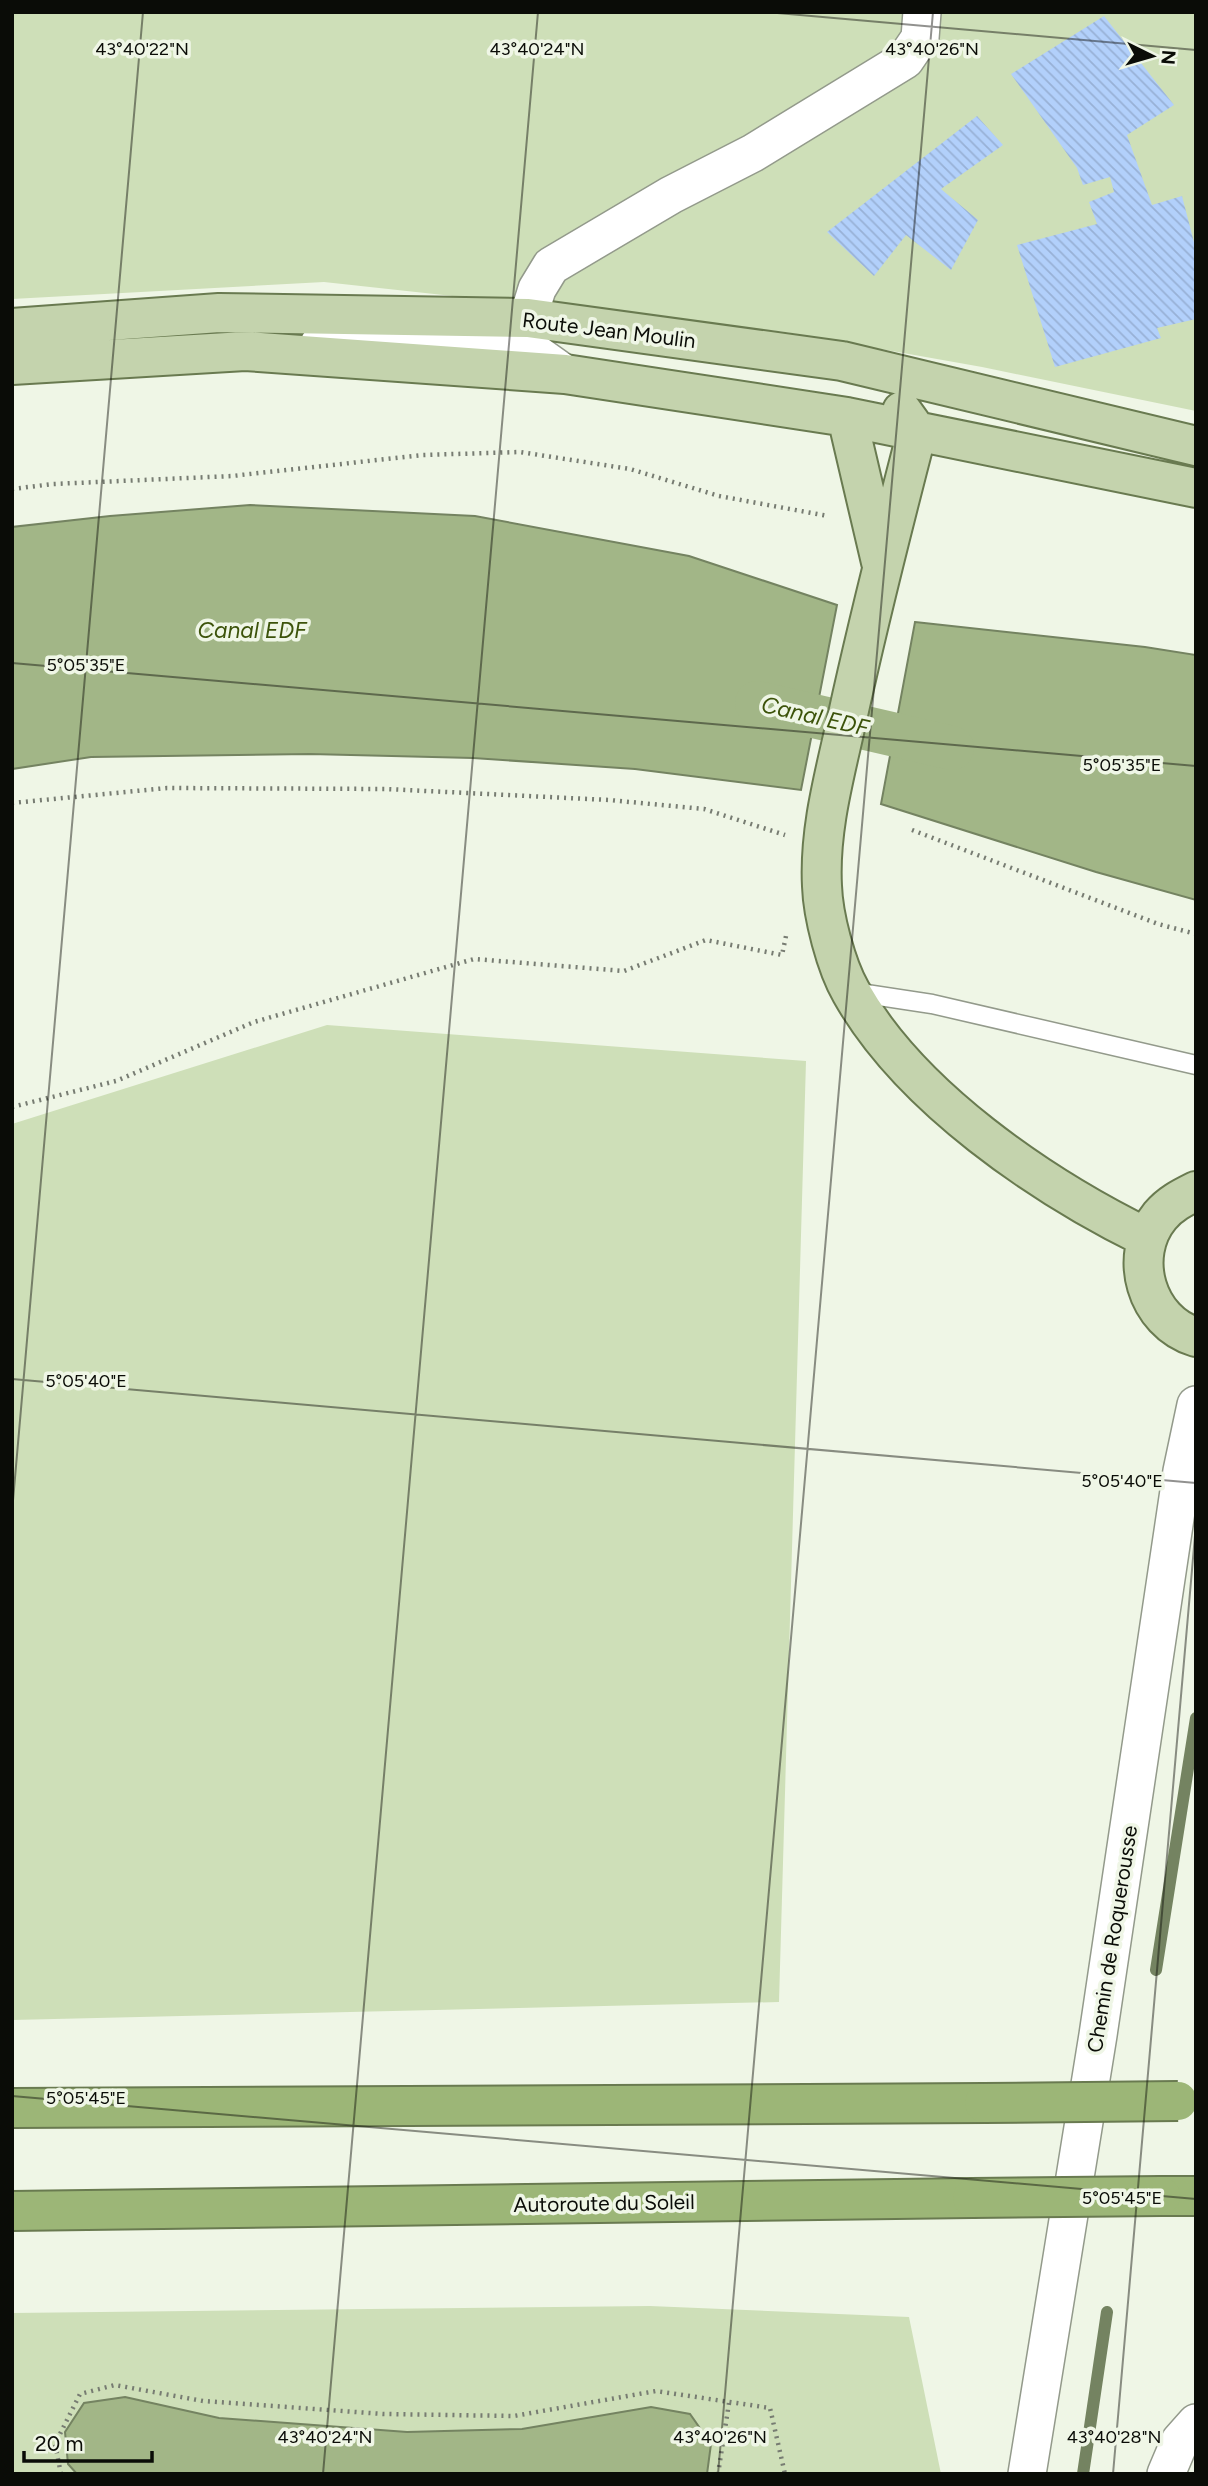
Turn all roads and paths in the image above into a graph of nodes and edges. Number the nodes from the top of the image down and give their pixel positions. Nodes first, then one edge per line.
1 (922, 12) edge
2 (12, 328) edge
3 (527, 332) junction
4 (245, 351) junction
5 (842, 361) junction
6 (12, 365) edge
7 (565, 374) junction
8 (847, 417) junction
9 (909, 420) junction
10 (1190, 445) edge
11 (1196, 488) edge
12 (12, 489) edge
13 (872, 524) junction
14 (882, 567) junction
15 (12, 803) edge
16 (825, 826) junction
17 (912, 831) dead end
18 (825, 905) junction
19 (1196, 934) edge
20 (850, 991) junction
21 (1196, 1065) edge
22 (12, 1107) edge
23 (1196, 1191) edge
24 (1147, 1238) junction
25 (1196, 1337) edge
26 (1196, 1405) edge
27 (1187, 2101) edge
28 (12, 2108) edge
29 (1178, 2196) edge
30 (12, 2211) edge
31 (729, 2403) junction
32 (1196, 2423) edge
33 (61, 2474) edge
34 (718, 2474) edge
35 (785, 2474) edge
36 (1027, 2474) edge
37 (1166, 2474) edge

1 - 3 street
2 - 3 main road, Route Jean Moulin
3 - 4 street
3 - 5 main road, Route Jean Moulin
3 - 7 street
4 - 6 main road
4 - 7 main road
5 - 9 main road
5 - 10 main road, Route Jean Moulin
7 - 8 main road
8 - 9 main road
8 - 13 main road
9 - 10 main road
9 - 11 main road
9 - 14 main road
12 - 13 path
13 - 14 main road
14 - 16 main road
15 - 16 path
16 - 18 main road
17 - 19 path
18 - 20 main road
18 - 22 path
20 - 21 lane
20 - 24 main road
23 - 24 main road
24 - 25 main road
26 - 36 street, Chemin de Roquerousse
27 - 28 highway, bridge
29 - 30 highway, Autoroute du Soleil, bridge
31 - 33 path
31 - 34 path
31 - 35 path
32 - 37 street

